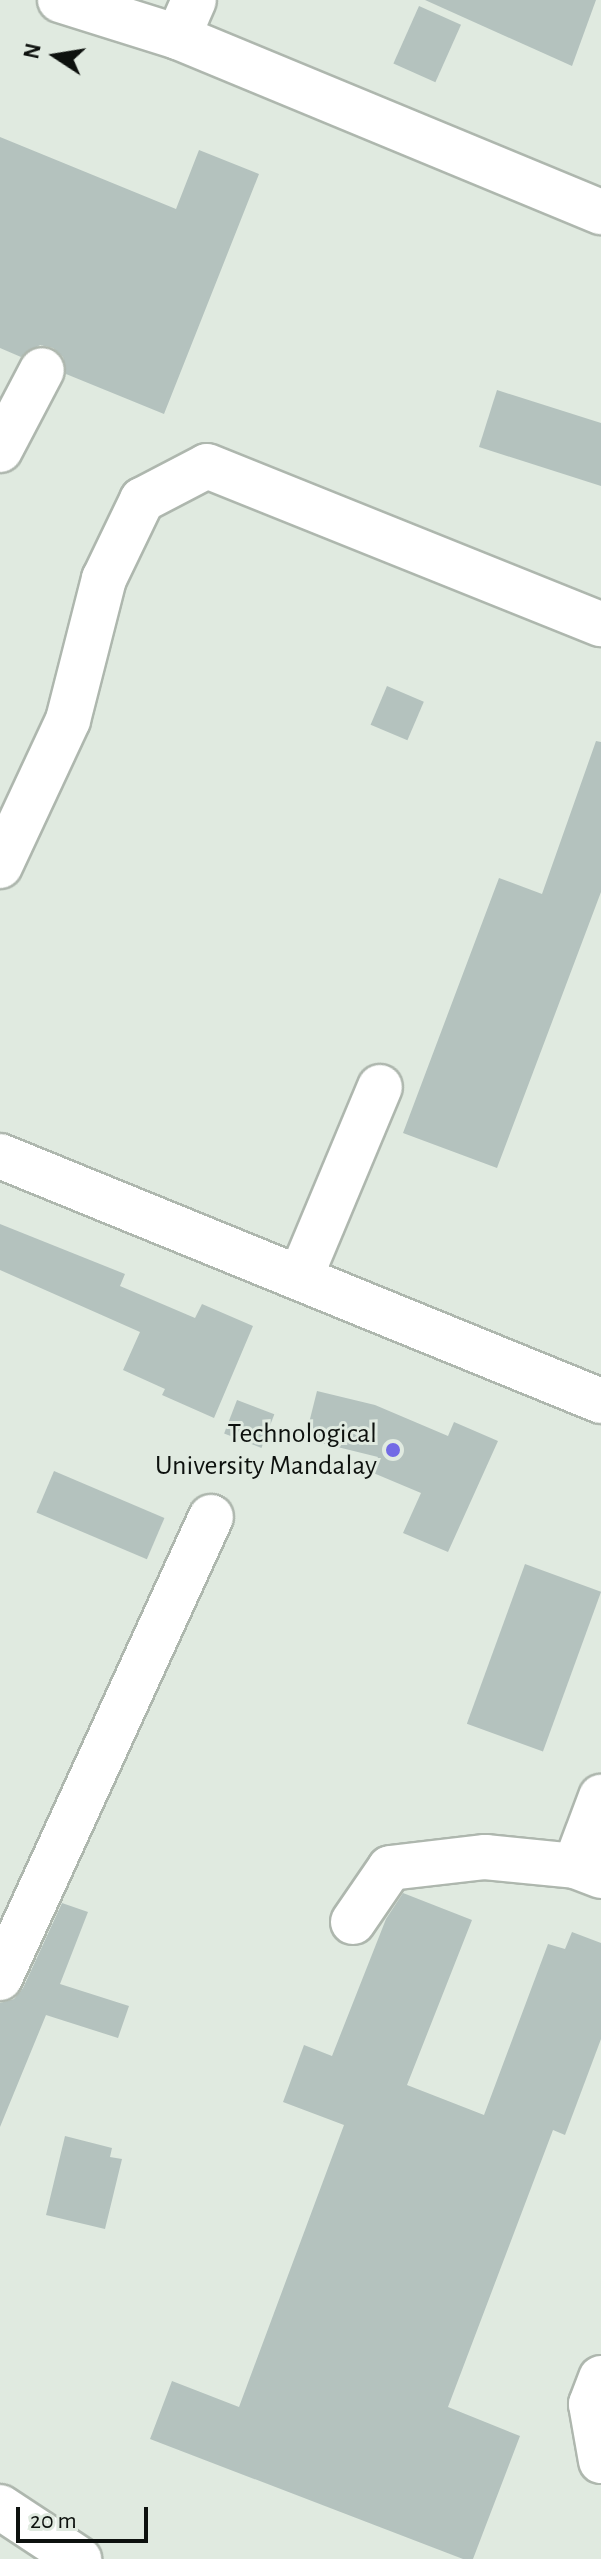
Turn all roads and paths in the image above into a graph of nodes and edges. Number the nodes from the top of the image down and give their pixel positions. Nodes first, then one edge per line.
1 (60, 0) edge
2 (186, 19) edge
3 (601, 212) edge
4 (42, 370) dead end
5 (0, 450) edge
6 (601, 624) edge
7 (0, 866) edge
8 (380, 1087) dead end
9 (0, 1156) edge
10 (300, 1278) junction
11 (601, 1401) edge
12 (211, 1517) dead end
13 (601, 1797) edge
14 (588, 1871) edge
15 (353, 1922) dead end
16 (10, 1931) edge
17 (0, 1978) edge
18 (601, 2378) edge
19 (601, 2461) edge
20 (0, 2507) edge
21 (79, 2559) edge

1 - 2 street
2 - 3 street
4 - 5 street
6 - 7 street
8 - 10 street
9 - 10 street
10 - 11 street
12 - 16 street
13 - 14 street
14 - 15 street
16 - 17 street
18 - 19 street
20 - 21 street

